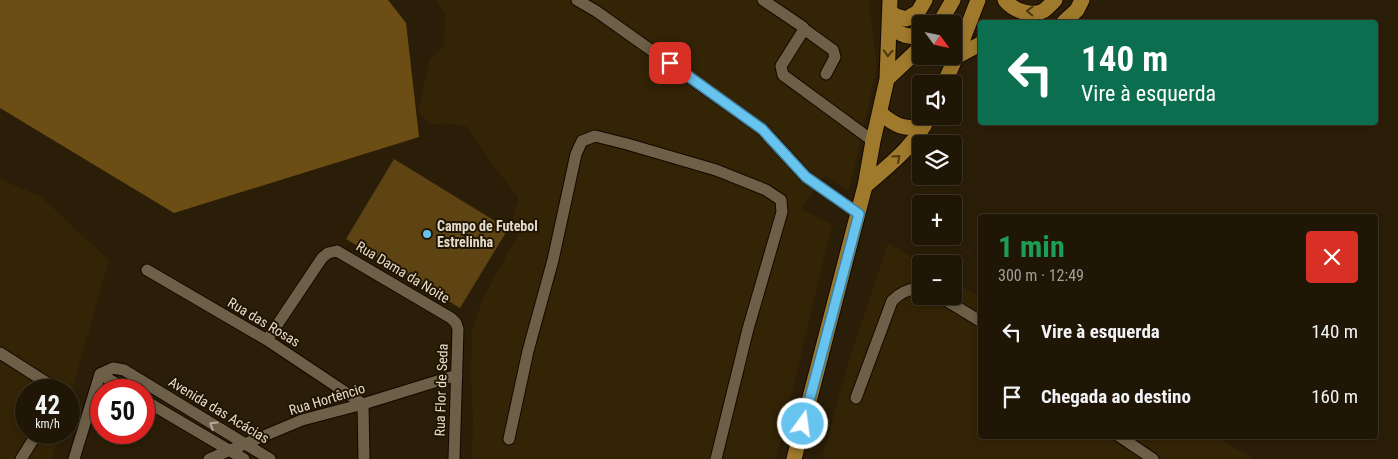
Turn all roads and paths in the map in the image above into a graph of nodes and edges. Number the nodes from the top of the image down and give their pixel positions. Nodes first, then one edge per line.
1 (577, 0) edge
2 (763, 0) edge
3 (925, 0) edge
4 (954, 0) edge
5 (978, 0) edge
6 (1005, 0) edge
7 (1055, 0) edge
8 (1082, 0) edge
9 (890, 6) edge
10 (945, 15) edge
11 (1066, 20) edge
12 (889, 28) junction
13 (804, 29) junction
14 (912, 36) edge
15 (962, 42) edge
16 (978, 45) edge
17 (962, 54) edge
18 (912, 55) edge
19 (826, 74) dead end
20 (887, 79) junction
21 (880, 113) junction
22 (918, 125) edge
23 (923, 125) edge
24 (873, 141) junction
25 (865, 186) junction
26 (859, 214) junction
27 (147, 270) dead end
28 (912, 290) edge
29 (954, 305) edge
30 (978, 320) edge
31 (456, 323) joint
32 (267, 340) junction
33 (0, 353) edge
34 (100, 374) junction
35 (456, 375) junction
36 (41, 379) edge
37 (108, 379) edge
38 (856, 398) dead end
39 (364, 404) junction
40 (155, 406) edge
41 (509, 439) dead end
42 (1123, 439) edge
43 (30, 444) edge
44 (246, 444) junction
45 (229, 450) junction
46 (268, 458) edge
47 (21, 459) edge
48 (74, 459) edge
49 (208, 459) edge
50 (244, 459) edge
51 (364, 459) edge
52 (454, 459) edge
53 (716, 459) edge
54 (794, 459) edge
55 (1152, 459) edge

1 - 26 street
2 - 13 street
3 - 9 main road
4 - 10 main road
5 - 15 main road
7 -> 6 main road
8 - 11 main road
9 - 12 main road
12 - 14 main road
12 -> 20 main road
13 - 19 street
13 - 24 street
16 - 17 main road
18 - 20 main road
20 - 21 main road
21 - 22 main road
21 - 24 main road
25 -> 23 main road
24 - 25 main road
25 - 26 main road
26 - 54 main road
27 - 32 street, Rua das Rosas
28 - 38 street
29 - 30 street
31 - 32 street, Rua Dama da Noite
31 - 35 street, Rua Flor de Seda
32 - 39 street, Rua das Rosas
33 - 36 street
34 - 37 street
44 -> 34 street, Avenida das Acácias
34 - 48 street
35 - 39 street, Rua Hortêncio
35 - 52 street, Rua Flor de Seda
39 - 44 street, Rua Hortêncio
39 - 51 street
40 - 45 street, Avenida das Acácias
41 - 53 street
42 - 55 street
43 - 47 street
44 - 45 street, Rua Hortêncio
44 - 46 street, Avenida das Acácias
45 - 49 street, Rua Hortêncio
45 - 50 street, Avenida das Acácias

